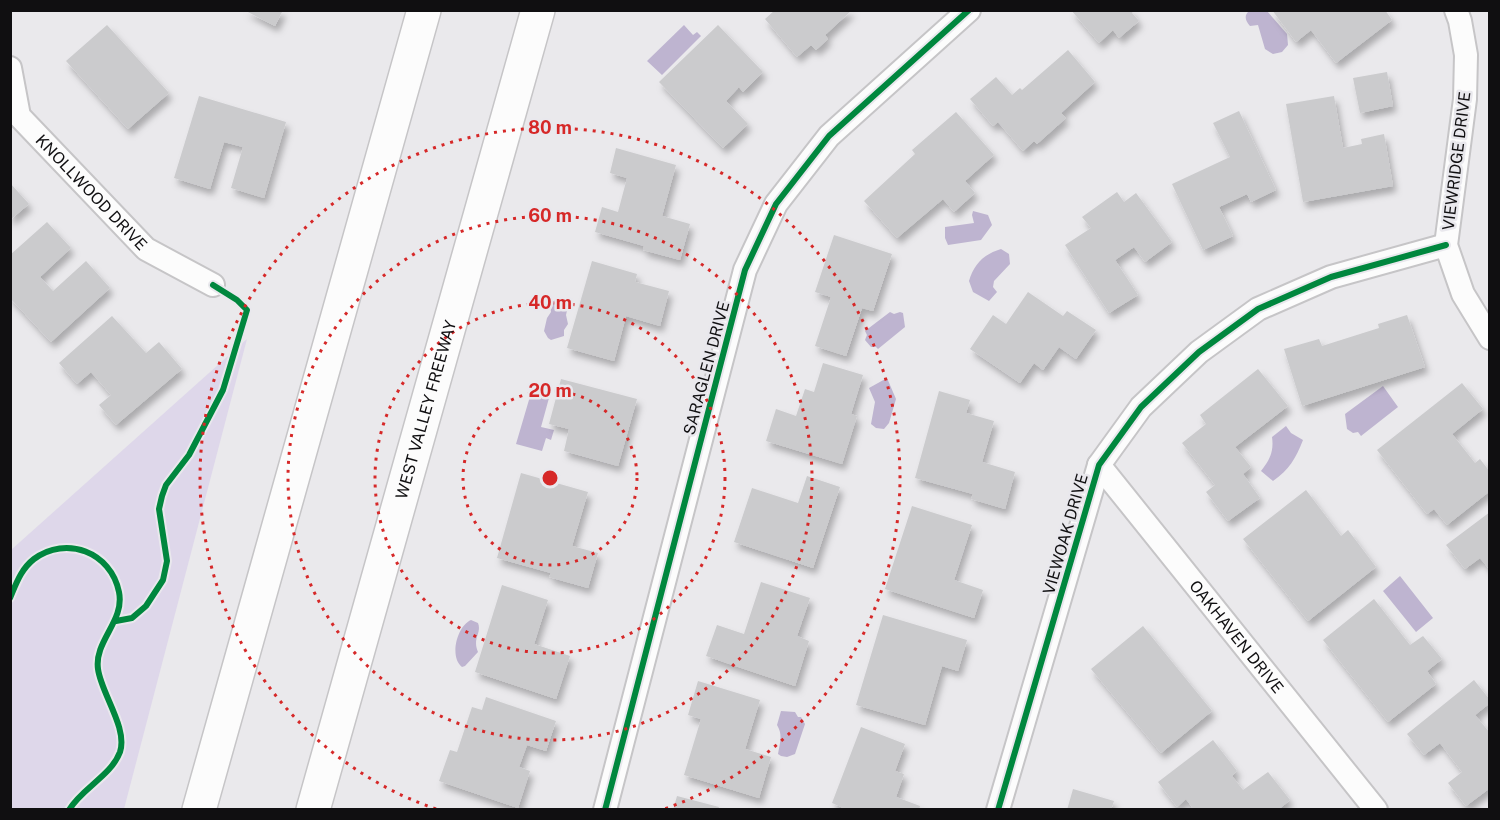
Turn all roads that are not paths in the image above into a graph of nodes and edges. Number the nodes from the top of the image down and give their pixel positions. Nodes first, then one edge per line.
1 (423, 10) edge
2 (538, 10) edge
3 (969, 10) edge
4 (1456, 10) edge
5 (10, 68) edge
6 (1446, 244) junction
7 (213, 285) dead end
8 (1490, 339) edge
9 (1099, 465) junction
10 (199, 810) edge
11 (314, 810) edge
12 (605, 810) edge
13 (998, 810) edge
14 (1377, 810) edge

1 - 10 highway
2 - 11 highway, WEST VALLEY FREEWAY
3 - 12 street, SARAGLEN DRIVE
4 - 6 street, VIEWRIDGE DRIVE
5 - 7 street, KNOLLWOOD DRIVE
6 - 8 street, VIEWRIDGE DRIVE
6 - 9 street, VIEWOAK DRIVE
9 - 13 street, VIEWOAK DRIVE
9 - 14 street, OAKHAVEN DRIVE

